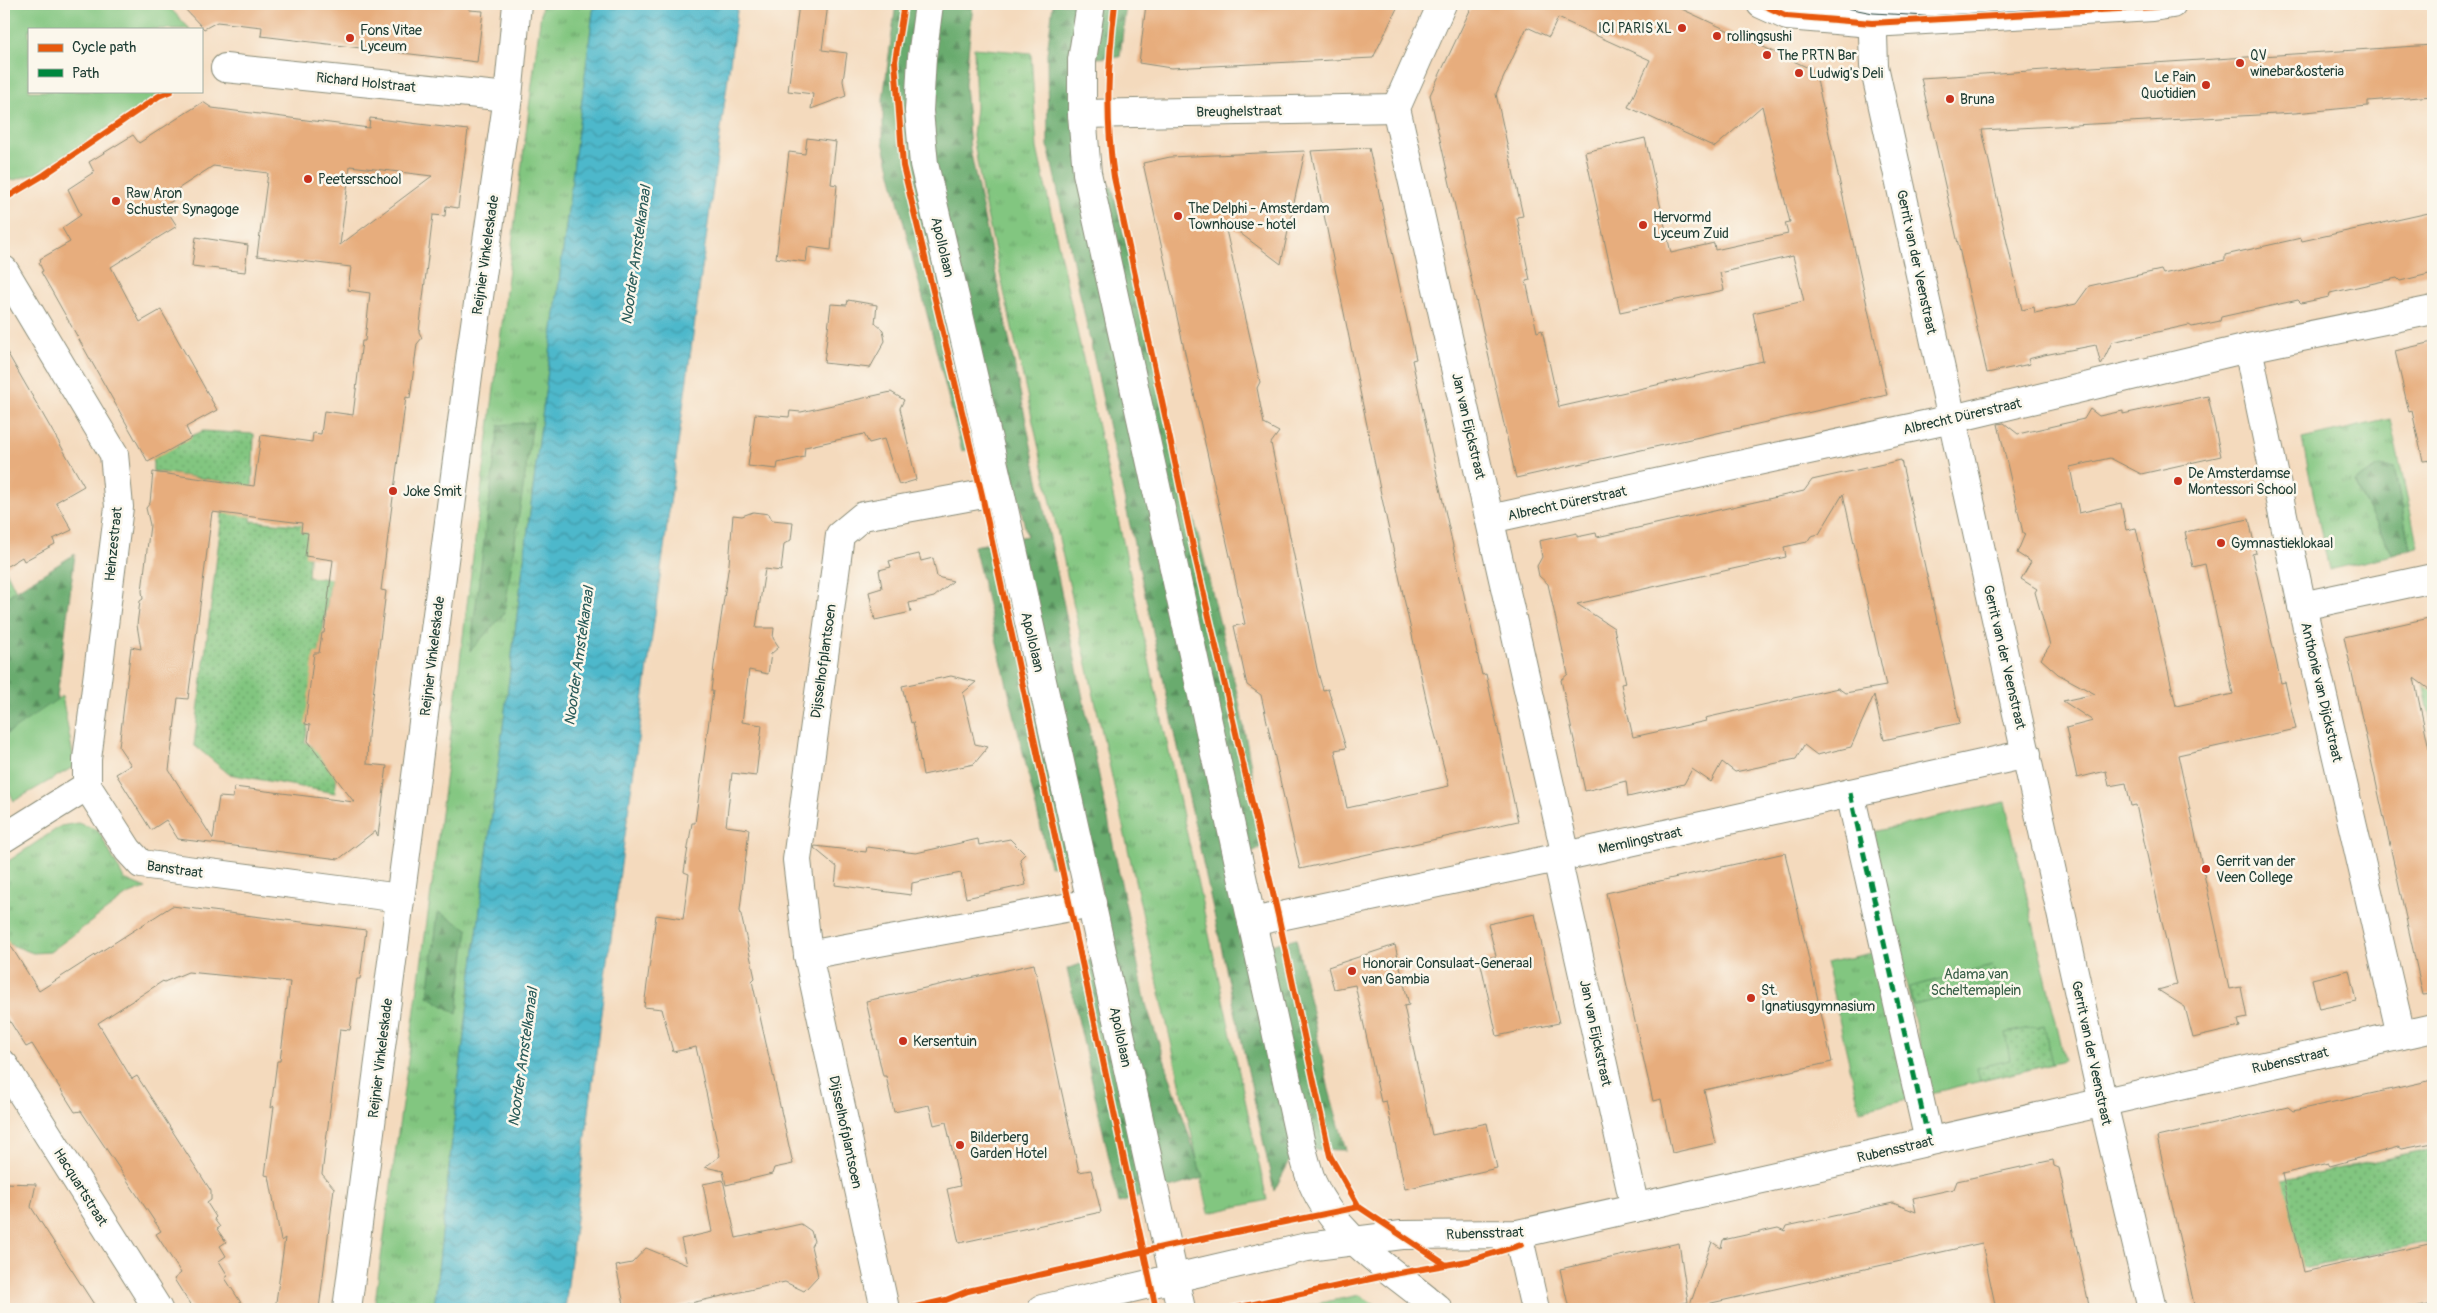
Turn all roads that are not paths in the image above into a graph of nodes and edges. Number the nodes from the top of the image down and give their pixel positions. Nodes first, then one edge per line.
1 (517, 4) edge
2 (928, 4) edge
3 (1090, 4) edge
4 (1442, 4) edge
5 (1761, 4) edge
6 (2172, 4) edge
7 (1872, 13) edge
8 (224, 68) dead end
9 (508, 97) junction
10 (1396, 108) junction
11 (1082, 114) junction
12 (4, 270) edge
13 (2433, 310) edge
14 (2248, 348) junction
15 (1952, 418) junction
16 (1000, 491) junction
17 (1490, 519) junction
18 (2433, 578) edge
19 (2302, 606) junction
20 (2027, 754) junction
21 (87, 786) junction
22 (1850, 793) junction
23 (4, 838) edge
24 (1561, 857) junction
25 (400, 898) junction
26 (1092, 903) junction
27 (1252, 922) junction
28 (808, 955) junction
29 (2433, 1028) edge
30 (2401, 1035) junction
31 (4, 1065) edge
32 (2103, 1102) junction
33 (1930, 1141) junction
34 (1635, 1208) junction
35 (1518, 1234) junction
36 (1354, 1240) junction
37 (1174, 1277) junction
38 (158, 1309) edge
39 (347, 1309) edge
40 (885, 1309) edge
41 (1042, 1309) edge
42 (1181, 1309) edge
43 (1438, 1309) edge
44 (1535, 1309) edge
45 (2152, 1309) edge

1 - 9 street, Reijnier Vinkeleskade
2 - 16 street, Apollolaan
3 - 11 street
4 - 10 street
5 - 7 street
6 - 7 street
7 - 15 street, Gerrit van der Veenstraat
8 - 9 street, Richard Holstraat
9 - 25 street, Reijnier Vinkeleskade
10 - 11 street, Breughelstraat
10 - 17 street, Jan van Eijckstraat
11 - 27 street
12 - 21 street, Heinzestraat
13 - 14 street, Albrecht Dürerstraat
14 - 15 street, Albrecht Dürerstraat
14 - 19 street, Anthonie van Dijckstraat
15 - 17 street, Albrecht Dürerstraat
15 - 20 street, Gerrit van der Veenstraat
16 - 26 street, Apollolaan
16 - 28 street, Dijsselhofplantsoen
17 - 24 street, Jan van Eijckstraat
18 - 19 street
19 - 30 street, Anthonie van Dijckstraat
20 - 22 street, Memlingstraat
20 - 32 street, Gerrit van der Veenstraat
21 - 23 street
21 - 25 street, Banstraat
22 - 24 street, Memlingstraat
22 - 33 street
24 - 27 street, Memlingstraat
24 - 34 street, Jan van Eijckstraat
25 - 39 street, Reijnier Vinkeleskade
26 - 28 street
26 - 37 street, Apollolaan
27 - 36 street
28 - 40 street, Dijsselhofplantsoen
29 - 30 street, Rubensstraat
30 - 32 street, Rubensstraat
31 - 38 street, Hacquartstraat
32 - 33 street, Rubensstraat
32 - 45 street, Gerrit van der Veenstraat
33 - 34 street, Rubensstraat
34 - 35 street, Rubensstraat
35 - 36 street, Rubensstraat
35 - 44 street
36 - 37 street
36 - 43 street
37 - 41 street
37 - 42 street, Apollolaan

